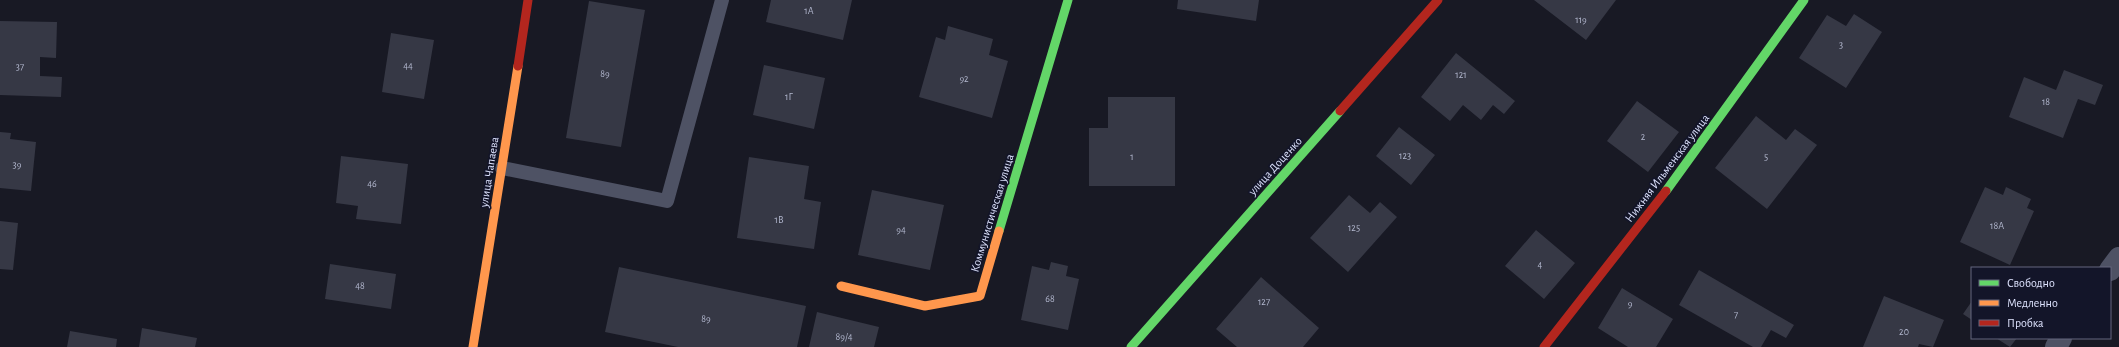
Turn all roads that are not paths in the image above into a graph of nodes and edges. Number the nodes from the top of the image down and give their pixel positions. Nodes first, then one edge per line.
1 (528, 0) edge
2 (722, 0) edge
3 (1068, 0) edge
4 (1438, 0) edge
5 (1804, 0) edge
6 (502, 168) junction
7 (2119, 258) edge
8 (2111, 269) edge
9 (842, 286) dead end
10 (473, 347) edge
11 (1131, 347) edge
12 (1544, 347) edge

1 - 6 street, улица Чапаева
2 - 6 lane
3 - 9 street, Коммунистическая улица
4 - 11 street, улица Доценко
5 - 12 street, Нижняя Ильменская улица
6 - 10 street, улица Чапаева
7 - 8 street

